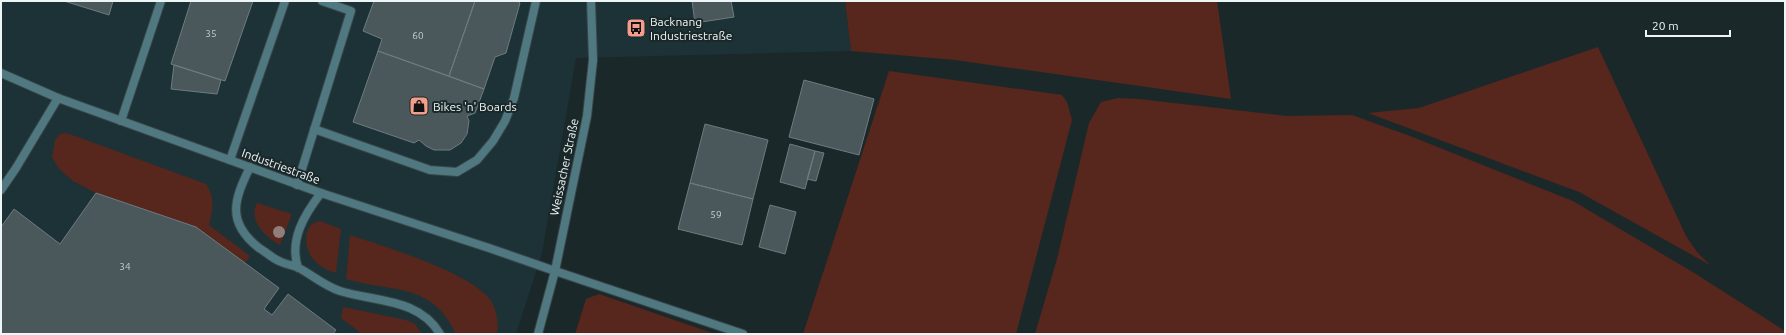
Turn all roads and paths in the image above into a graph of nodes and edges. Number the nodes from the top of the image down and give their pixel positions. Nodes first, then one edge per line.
1 (161, 1) edge
2 (285, 1) edge
3 (322, 1) edge
4 (536, 1) edge
5 (591, 1) edge
6 (1, 73) edge
7 (58, 98) junction
8 (121, 121) junction
9 (314, 129) junction
10 (230, 160) junction
11 (250, 167) junction
12 (297, 185) junction
13 (1, 190) edge
14 (321, 193) junction
15 (298, 268) junction
16 (555, 271) junction
17 (440, 334) edge
18 (538, 334) edge
19 (743, 334) edge

1 - 8 street
2 - 10 street
3 - 9 street
4 - 9 street
5 - 16 street, Weissacher Straße
6 - 7 street, Industriestraße
7 - 8 street, Industriestraße
7 - 13 street
8 - 10 street, Industriestraße
9 - 12 street
10 - 11 street, Industriestraße
11 - 12 street, Industriestraße
11 - 15 street
12 - 14 street, Industriestraße
14 - 15 street
14 - 16 street, Industriestraße
15 - 17 street
16 - 18 street, Weissacher Straße
16 - 19 street, Industriestraße

